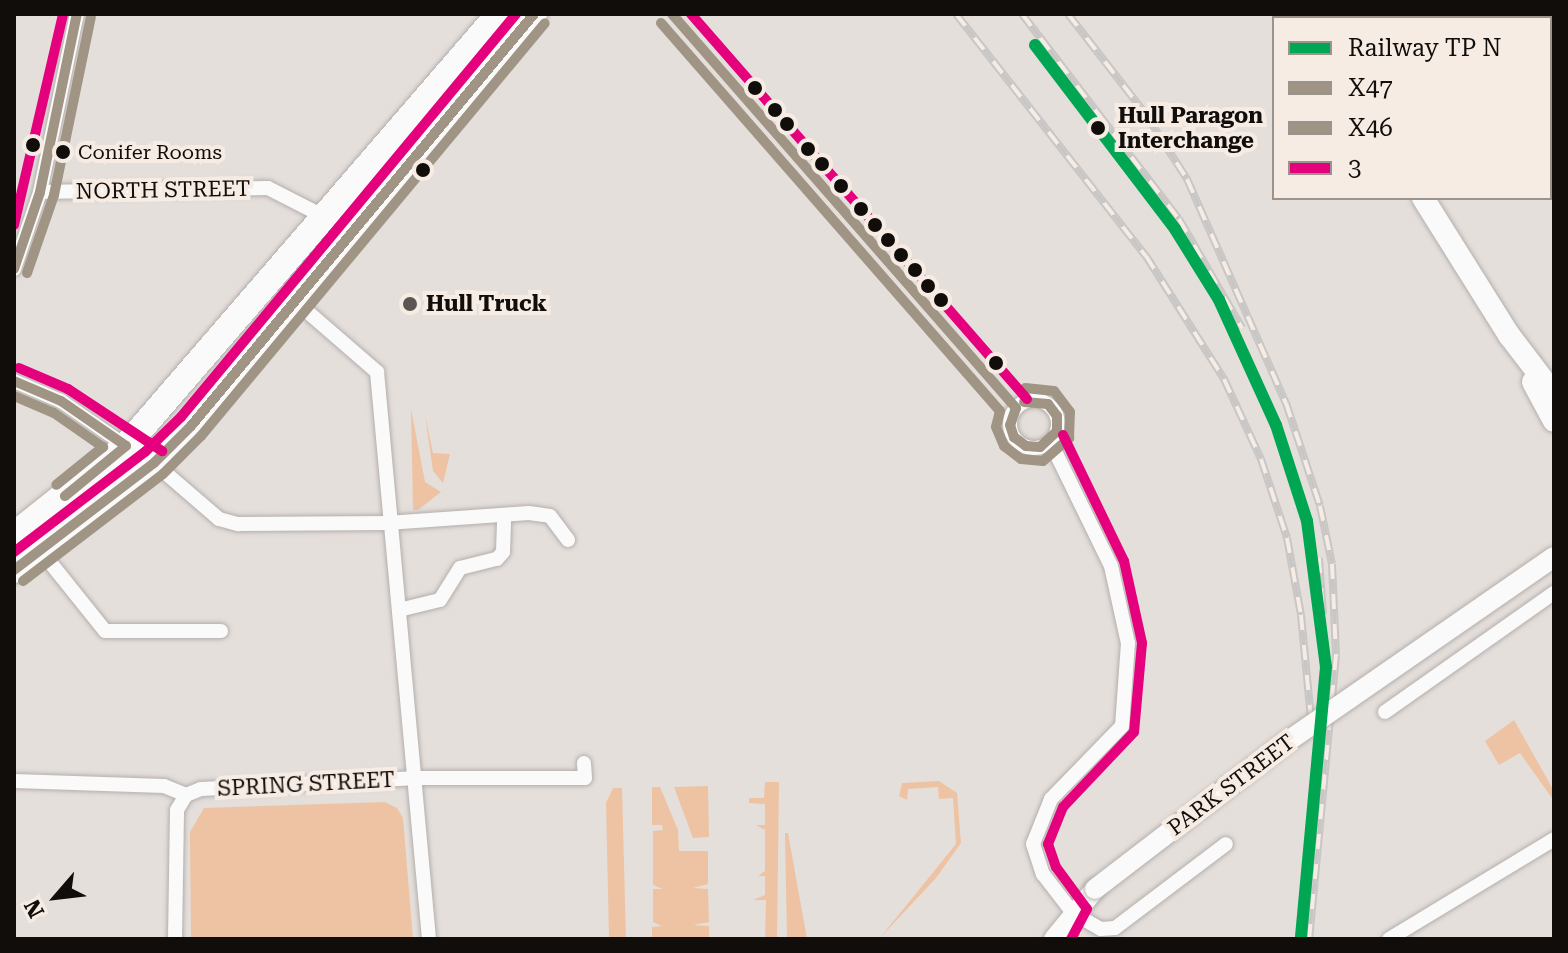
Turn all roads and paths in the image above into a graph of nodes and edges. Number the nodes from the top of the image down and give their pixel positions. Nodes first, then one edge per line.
1 (77, 14) edge
2 (499, 14) edge
3 (534, 14) edge
4 (40, 192) junction
5 (1424, 200) edge
6 (327, 218) junction
7 (19, 234) edge
8 (14, 269) edge
9 (294, 300) junction
10 (1509, 335) junction
11 (14, 381) edge
12 (1554, 394) edge
13 (1554, 421) edge
14 (1050, 441) dead end
15 (126, 446) junction
16 (154, 463) junction
17 (504, 516) junction
18 (387, 523) junction
19 (14, 535) edge
20 (568, 540) dead end
21 (1554, 557) edge
22 (24, 565) edge
23 (1554, 593) edge
24 (399, 610) junction
25 (221, 631) dead end
26 (1385, 712) dead end
27 (584, 763) dead end
28 (418, 778) junction
29 (14, 781) edge
30 (186, 795) junction
31 (1554, 839) edge
32 (1226, 844) dead end
33 (1073, 913) junction
34 (175, 939) edge
35 (429, 939) edge
36 (1054, 939) edge
37 (1389, 939) edge

1 - 4 street
2 - 6 highway
3 - 9 highway
4 - 6 street, NORTH STREET
4 - 7 street
5 - 10 main road
6 - 15 highway
7 - 8 street
9 - 16 highway
9 - 18 street
10 - 12 main road
10 - 13 main road
11 - 15 street
14 - 33 street
15 - 19 highway
16 - 18 street
16 - 22 highway
17 - 18 street
17 - 20 street
17 - 24 street
18 - 24 street
21 - 33 street, PARK STREET, bridge
22 - 25 street
23 - 26 street
24 - 28 street
27 - 28 street, SPRING STREET
28 - 30 street, SPRING STREET
28 - 35 street
29 - 30 street, SPRING STREET
30 - 34 street
31 - 37 street
32 - 33 street, PARK STREET
33 - 36 street, PARK STREET

